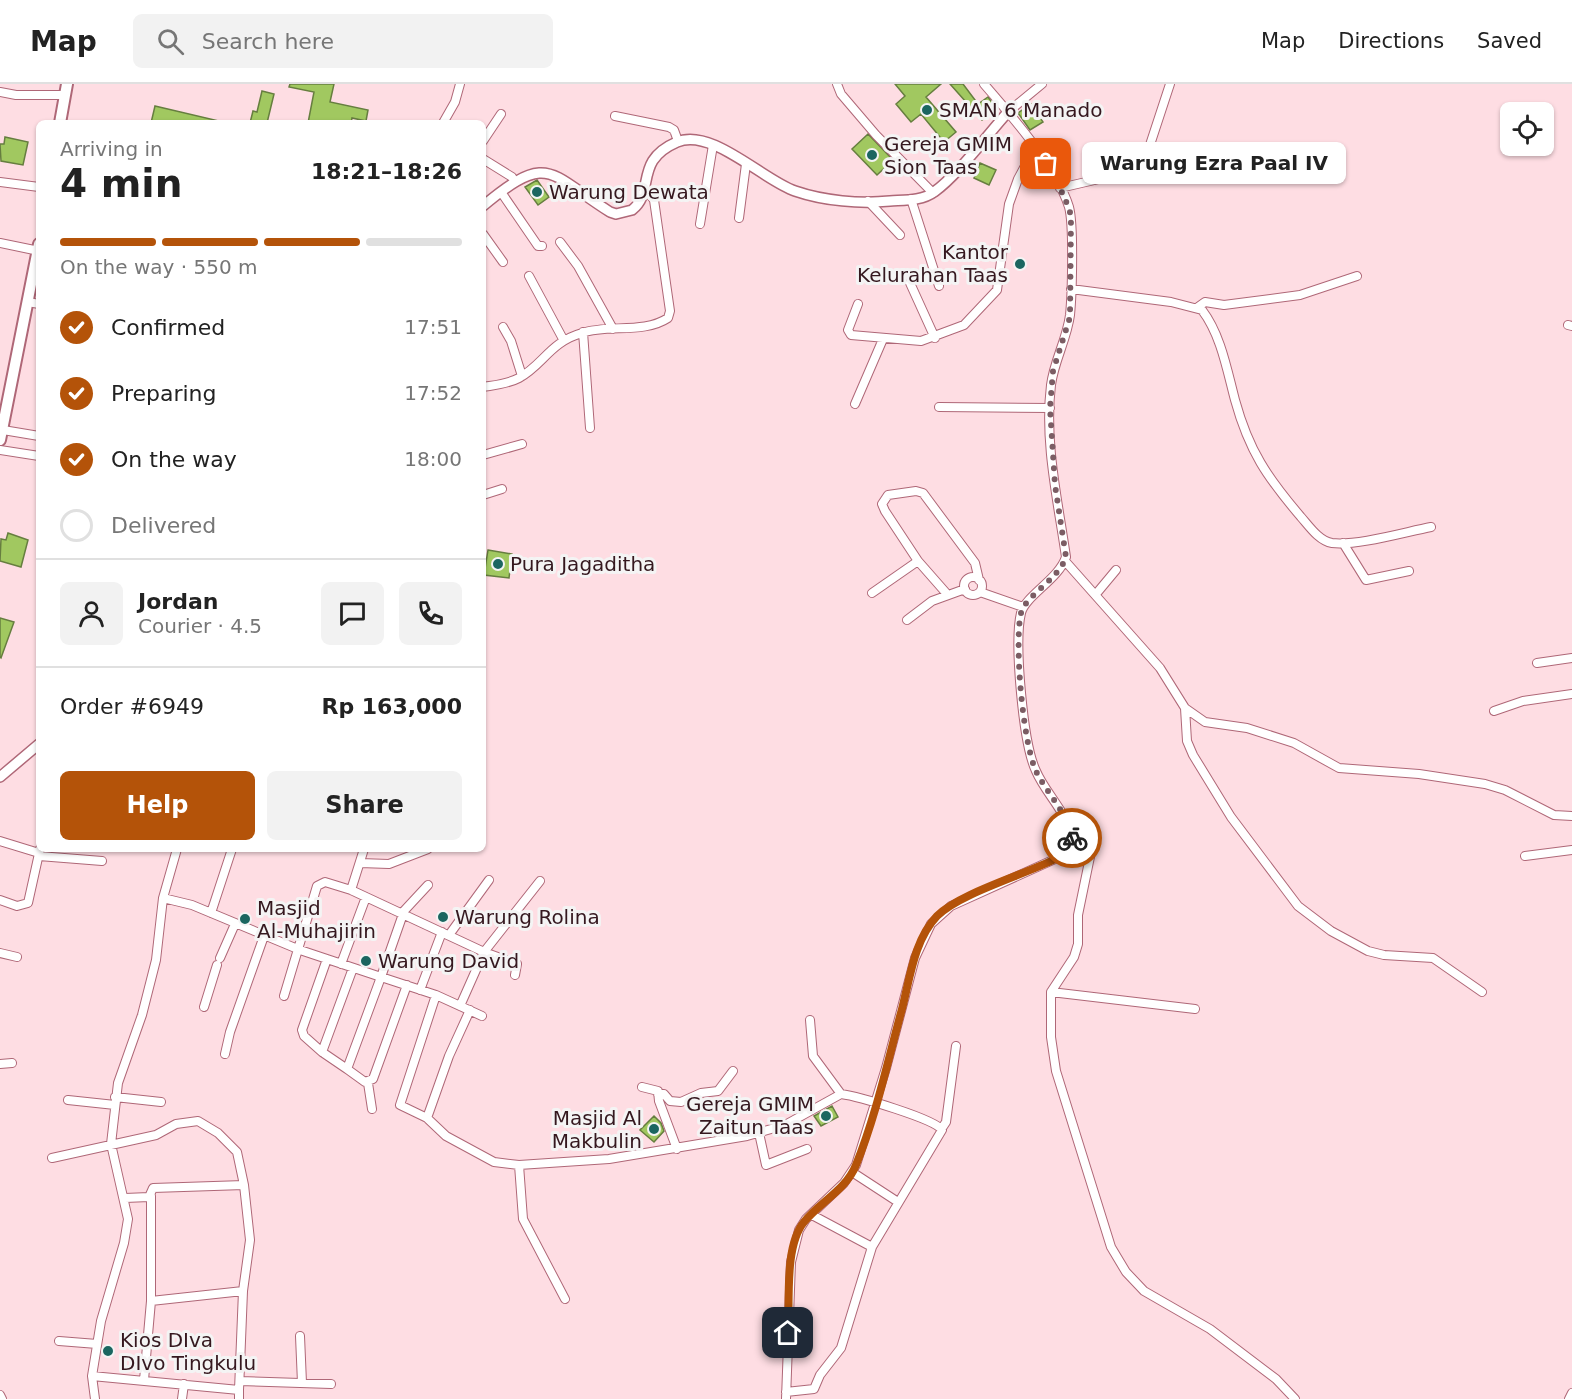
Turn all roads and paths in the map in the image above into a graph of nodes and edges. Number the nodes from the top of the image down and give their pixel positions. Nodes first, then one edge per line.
1 (460, 84) edge
2 (837, 84) edge
3 (984, 84) edge
4 (1042, 84) edge
5 (1170, 84) edge
6 (66, 90) edge
7 (0, 92) edge
8 (1008, 112) junction
9 (501, 114) dead end
10 (615, 116) dead end
11 (61, 120) edge
12 (445, 120) edge
13 (486, 136) edge
14 (678, 141) junction
15 (713, 145) junction
16 (1034, 149) junction
17 (486, 161) edge
18 (746, 164) junction
19 (0, 182) edge
20 (515, 182) junction
21 (36, 187) edge
22 (645, 188) junction
23 (1060, 188) junction
24 (501, 192) junction
25 (933, 193) junction
26 (911, 199) junction
27 (868, 201) junction
28 (486, 204) edge
29 (739, 218) dead end
30 (700, 224) dead end
31 (900, 235) dead end
32 (486, 238) edge
33 (0, 243) edge
34 (560, 243) dead end
35 (542, 246) dead end
36 (36, 249) edge
37 (502, 262) dead end
38 (529, 276) dead end
39 (1357, 276) dead end
40 (36, 281) edge
41 (910, 283) dead end
42 (939, 286) dead end
43 (1071, 289) junction
44 (34, 303) edge
45 (858, 304) dead end
46 (1198, 307) junction
47 (503, 327) dead end
48 (613, 329) junction
49 (583, 332) junction
50 (563, 339) junction
51 (884, 339) junction
52 (928, 340) junction
53 (522, 376) junction
54 (486, 386) edge
55 (855, 404) dead end
56 (939, 407) dead end
57 (1050, 408) junction
58 (590, 428) dead end
59 (1, 435) edge
60 (36, 436) edge
61 (522, 444) dead end
62 (0, 450) edge
63 (486, 453) edge
64 (36, 456) edge
65 (502, 489) dead end
66 (486, 494) edge
67 (1431, 527) dead end
68 (1343, 543) junction
69 (918, 561) junction
70 (1065, 561) junction
71 (1116, 570) dead end
72 (1409, 571) dead end
73 (979, 580) junction
74 (964, 589) junction
75 (980, 592) junction
76 (872, 593) dead end
77 (947, 594) junction
78 (1096, 594) junction
79 (1023, 607) junction
80 (907, 620) dead end
81 (1572, 658) edge
82 (1537, 663) dead end
83 (1572, 694) edge
84 (1185, 708) junction
85 (1494, 711) dead end
86 (36, 747) edge
87 (0, 777) edge
88 (1572, 816) edge
89 (1072, 834) junction
90 (0, 840) edge
91 (1572, 850) edge
92 (176, 852) edge
93 (231, 852) edge
94 (363, 852) edge
95 (420, 852) edge
96 (39, 853) edge
97 (1525, 856) dead end
98 (102, 861) dead end
99 (360, 863) junction
100 (489, 880) dead end
101 (540, 881) dead end
102 (428, 885) dead end
103 (351, 890) junction
104 (163, 897) junction
105 (366, 897) junction
106 (0, 900) edge
107 (211, 913) junction
108 (403, 913) junction
109 (232, 923) junction
110 (446, 933) junction
111 (264, 936) junction
112 (300, 950) junction
113 (484, 952) junction
114 (0, 953) edge
115 (16, 957) dead end
116 (327, 959) junction
117 (341, 964) junction
118 (353, 968) junction
119 (515, 975) dead end
120 (381, 976) junction
121 (407, 985) junction
122 (420, 990) junction
123 (1051, 992) junction
124 (1482, 992) dead end
125 (436, 995) junction
126 (284, 996) dead end
127 (460, 1006) junction
128 (204, 1007) dead end
129 (1195, 1009) dead end
130 (470, 1010) junction
131 (482, 1016) dead end
132 (810, 1020) dead end
133 (956, 1046) dead end
134 (322, 1052) junction
135 (225, 1054) dead end
136 (12, 1063) dead end
137 (0, 1064) edge
138 (347, 1069) junction
139 (733, 1071) dead end
140 (368, 1083) junction
141 (642, 1087) dead end
142 (658, 1094) junction
143 (841, 1094) junction
144 (68, 1100) dead end
145 (115, 1101) junction
146 (161, 1102) dead end
147 (875, 1104) junction
148 (372, 1109) dead end
149 (427, 1118) junction
150 (942, 1128) junction
151 (759, 1133) junction
152 (111, 1144) junction
153 (677, 1149) junction
154 (807, 1149) dead end
155 (52, 1158) dead end
156 (519, 1165) junction
157 (852, 1172) junction
158 (244, 1185) junction
159 (151, 1196) junction
160 (125, 1198) junction
161 (898, 1202) junction
162 (812, 1215) junction
163 (872, 1247) junction
164 (243, 1291) junction
165 (565, 1299) dead end
166 (151, 1301) junction
167 (300, 1336) dead end
168 (59, 1341) dead end
169 (96, 1344) junction
170 (92, 1376) junction
171 (144, 1380) junction
172 (240, 1381) junction
173 (302, 1383) junction
174 (189, 1384) junction
175 (331, 1384) dead end
176 (239, 1390) junction
177 (1572, 1393) edge
178 (790, 1394) edge
179 (0, 1395) edge
180 (2, 1399) edge
181 (95, 1399) edge
182 (182, 1399) edge
183 (239, 1399) edge
184 (1295, 1399) edge
185 (1569, 1399) edge

1 - 12 street
2 - 25 street
3 - 8 street
4 - 8 street
5 - 23 street
6 - 7 street
6 - 11 main road
8 - 16 street
8 - 25 street
9 - 13 street
10 - 14 street
14 - 15 street
14 - 22 street
15 - 18 street
15 - 30 street
16 - 23 street
16 - 52 street
17 - 20 street
18 - 27 street
18 - 29 street
19 - 21 street
20 - 22 street
20 - 24 street
22 - 48 street
23 - 43 street
24 - 28 street
24 - 35 street
25 - 26 street
26 - 27 street
26 - 42 street
27 - 31 street
32 - 37 street
33 - 36 street
34 - 48 street
38 - 50 street
39 - 46 street
40 - 44 main road
41 - 52 street
43 - 46 street
43 - 57 street
44 - 59 main road
45 - 51 street
46 - 68 street
47 - 53 street
48 - 49 street
49 - 50 street
49 - 58 street
50 - 53 street
51 - 52 street
51 - 55 street
53 - 54 street
56 - 57 street
57 - 70 street
59 - 60 street
61 - 63 street
62 - 64 street
65 - 66 street
67 - 68 street
68 - 72 street
69 - 73 street
69 - 76 street
69 - 77 street
70 - 78 street
70 - 79 street
71 - 78 street
73 - 74 street
73 - 75 street
74 - 75 street
74 - 77 street
75 - 79 street
77 - 80 street
78 - 84 street
79 - 89 street
81 - 82 street
83 - 85 street
84 - 88 street
84 - 124 street
86 - 87 street
89 - 123 street
89 - 147 street
90 - 96 street
91 - 97 street
92 - 104 street
93 - 107 street
94 - 99 street
95 - 99 street
96 - 98 street
96 - 106 street
99 - 103 street
100 - 110 street
101 - 113 street
102 - 108 street
103 - 105 street
103 - 112 street
104 - 107 street
104 - 145 street
105 - 108 street
105 - 117 street
107 - 109 street
108 - 110 street
108 - 120 street
109 - 111 street
109 - 128 street
110 - 113 street
110 - 122 street
111 - 112 street
111 - 135 street
112 - 116 street
112 - 126 street
113 - 119 street
113 - 127 street
114 - 115 street
116 - 117 street
116 - 134 street
117 - 118 street
118 - 120 street
118 - 134 street
120 - 121 street
120 - 138 street
121 - 122 street
121 - 140 street
122 - 125 street
123 - 129 street
123 - 184 street
125 - 127 street
125 - 149 street
127 - 130 street
130 - 131 street
130 - 149 street
132 - 143 street
133 - 150 street
134 - 138 street
136 - 137 street
138 - 140 street
139 - 142 street
140 - 148 street
141 - 142 street
142 - 153 street
143 - 147 street
143 - 151 street
144 - 145 street
145 - 146 street
145 - 152 street
147 - 150 street
147 - 157 street
149 - 156 street
150 - 161 street
151 - 153 street
151 - 154 street
152 - 155 street
152 - 158 street
152 - 160 street
153 - 156 street
156 - 165 street
157 - 161 street
157 - 162 street
158 - 159 street
158 - 164 street
159 - 160 street
159 - 166 street
160 - 169 street
161 - 163 street
162 - 163 street
162 - 178 street
163 - 178 street
164 - 166 street
164 - 172 street
166 - 171 street
167 - 173 street
168 - 169 street
169 - 170 street
170 - 171 street
170 - 181 street
171 - 174 street
172 - 173 street
172 - 176 street
173 - 175 street
174 - 176 street
174 - 182 street
176 - 183 street
177 - 185 street
179 - 180 street

